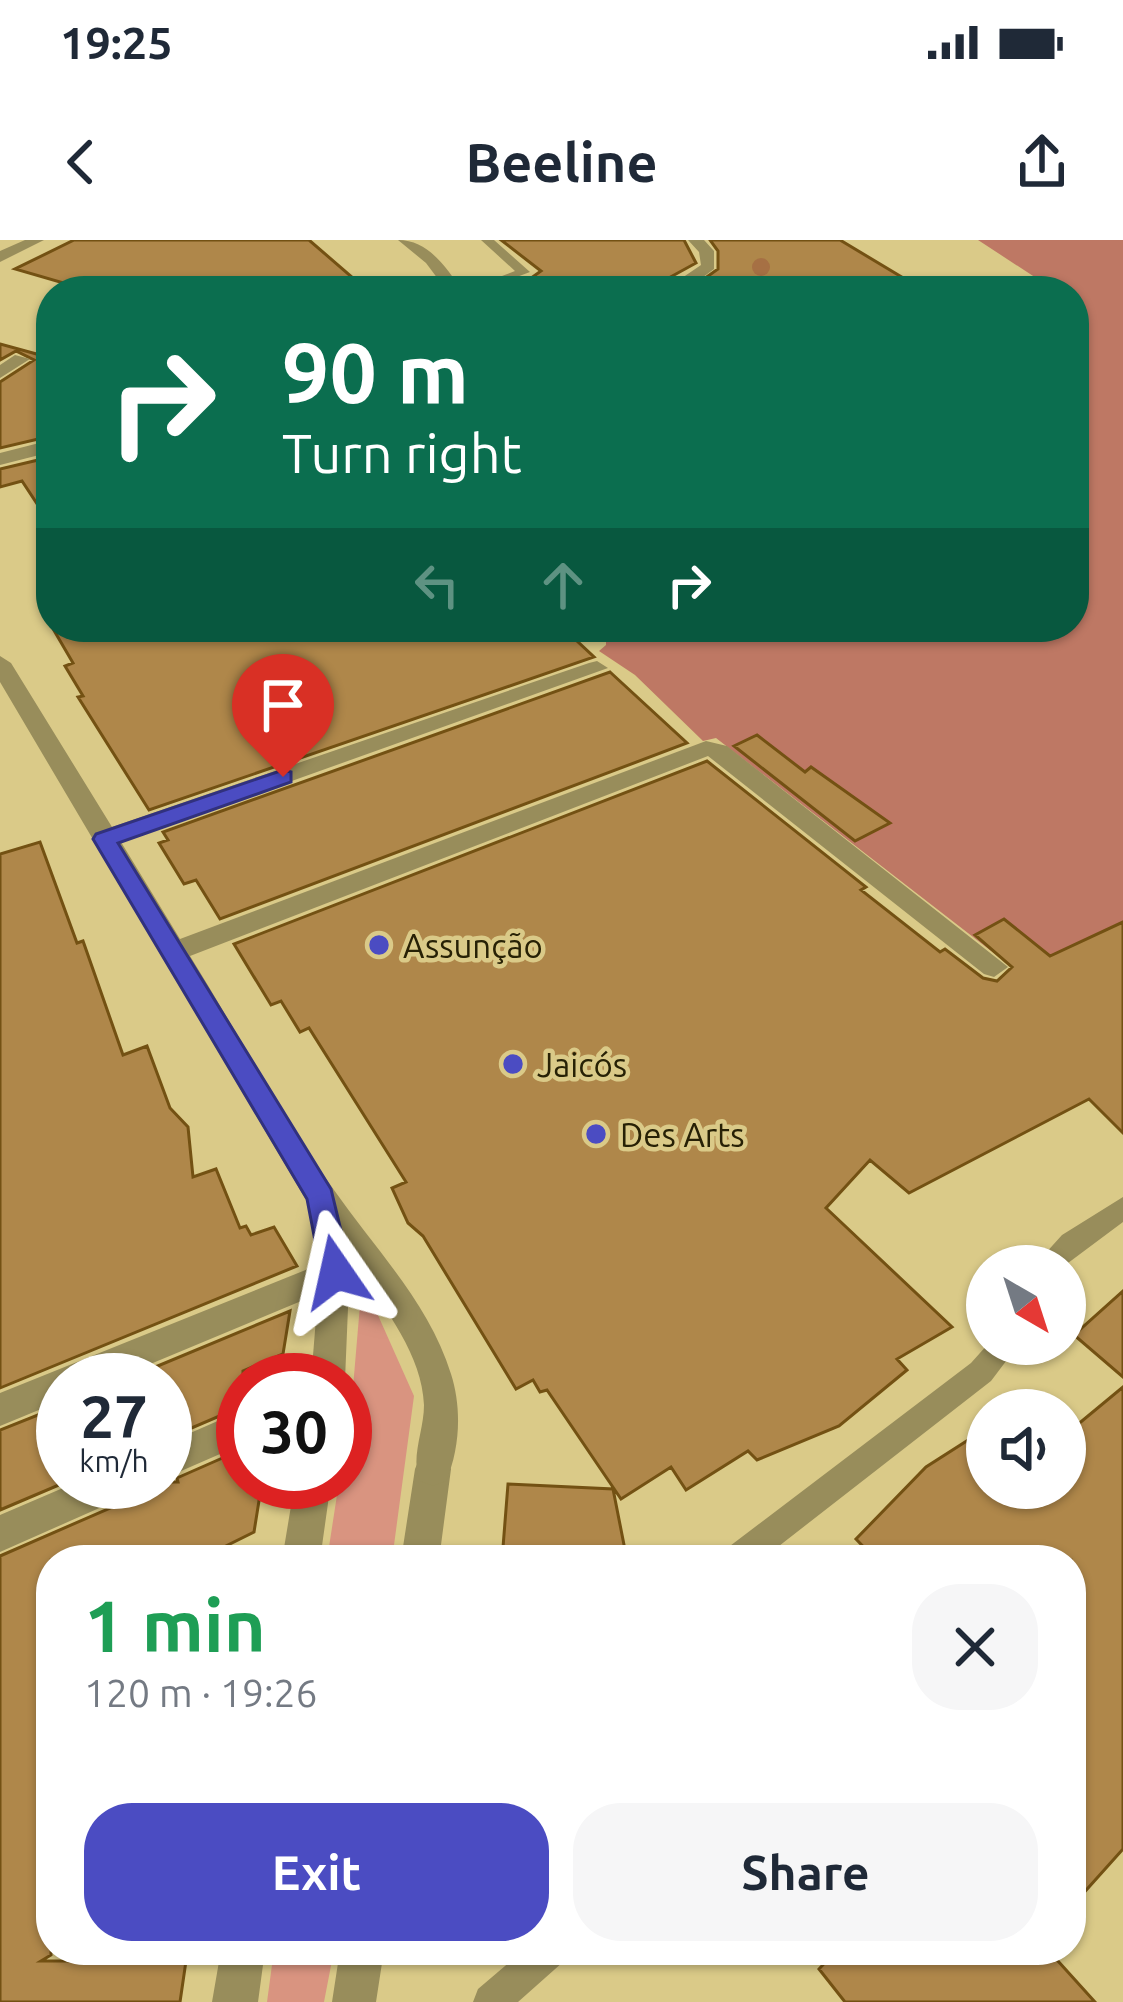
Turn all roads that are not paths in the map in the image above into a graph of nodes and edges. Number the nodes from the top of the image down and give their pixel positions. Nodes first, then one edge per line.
1 (37, 240) edge
2 (406, 240) edge
3 (487, 240) edge
4 (694, 240) edge
5 (0, 257) edge
6 (443, 276) edge
7 (512, 276) edge
8 (695, 276) edge
9 (21, 359) dead end
10 (0, 373) edge
11 (36, 450) edge
12 (0, 459) edge
13 (0, 663) edge
14 (597, 668) dead end
15 (104, 839) junction
16 (173, 952) junction
17 (994, 968) dead end
18 (321, 1197) junction
19 (1123, 1208) edge
20 (1069, 1245) edge
21 (336, 1272) junction
22 (139, 1353) edge
23 (330, 1353) edge
24 (985, 1365) edge
25 (36, 1395) edge
26 (0, 1410) edge
27 (57, 1509) edge
28 (309, 1509) edge
29 (0, 1534) edge
30 (303, 1545) edge
31 (422, 1545) edge
32 (757, 1545) edge
33 (240, 1965) edge
34 (360, 1965) edge
35 (534, 1965) edge
36 (235, 2002) edge
37 (354, 2002) edge
38 (491, 2002) edge

1 - 5 street
2 - 6 street
3 - 7 lane
4 - 8 street
9 - 10 street
11 - 12 street
13 - 15 street
14 - 15 street
15 - 16 street
16 - 17 street
16 - 18 street
18 - 21 street
18 - 31 street
19 - 20 lane
21 - 22 street
21 - 23 street
24 - 32 lane
25 - 26 street
27 - 29 street
28 - 30 street
33 - 36 street
34 - 37 street
35 - 38 lane

